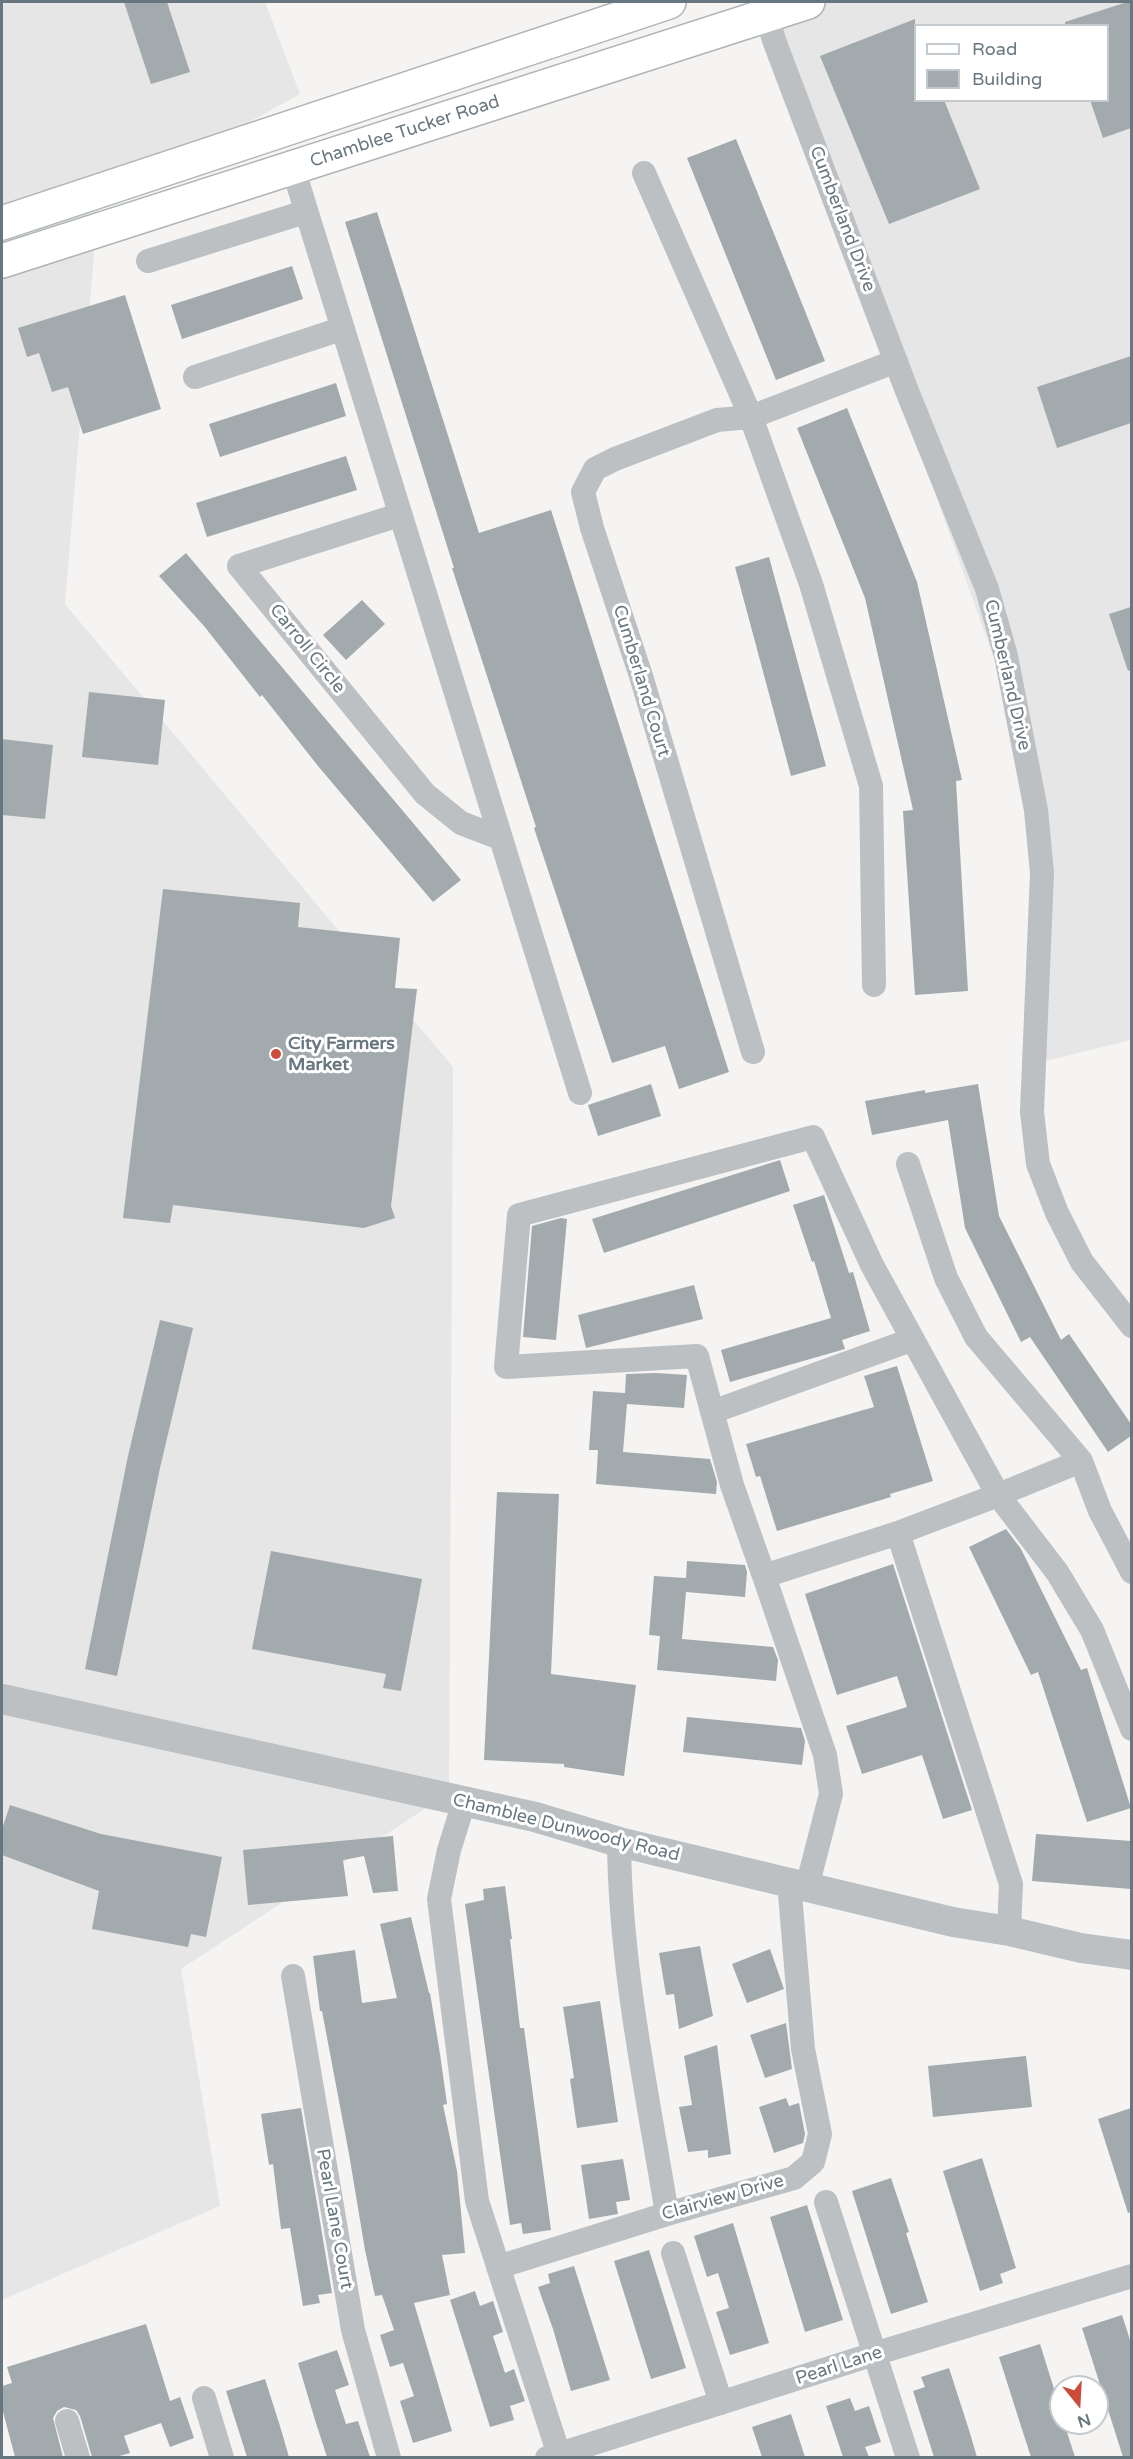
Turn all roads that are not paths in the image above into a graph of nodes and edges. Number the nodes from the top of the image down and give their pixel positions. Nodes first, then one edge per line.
1 (669, 2) edge
2 (808, 2) edge
3 (764, 9) edge
4 (292, 168) junction
5 (644, 173) dead end
6 (305, 212) junction
7 (2, 223) edge
8 (2, 261) edge
9 (148, 261) dead end
10 (341, 329) junction
11 (896, 361) junction
12 (195, 376) dead end
13 (751, 417) junction
14 (399, 515) junction
15 (500, 838) junction
16 (874, 985) dead end
17 (753, 1052) dead end
18 (580, 1093) dead end
19 (908, 1164) dead end
20 (1131, 1326) edge
21 (911, 1340) junction
22 (712, 1412) junction
23 (1081, 1461) junction
24 (999, 1495) junction
25 (898, 1533) junction
26 (1131, 1572) edge
27 (764, 1576) junction
28 (2, 1699) edge
29 (1131, 1729) edge
30 (464, 1802) junction
31 (619, 1842) junction
32 (799, 1885) junction
33 (1009, 1931) junction
34 (1131, 1955) edge
35 (293, 1976) dead end
36 (826, 2202) dead end
37 (667, 2214) junction
38 (673, 2253) dead end
39 (498, 2266) junction
40 (1131, 2276) edge
41 (874, 2354) junction
42 (204, 2398) dead end
43 (721, 2403) junction
44 (68, 2421) dead end
45 (555, 2456) edge
46 (78, 2457) edge
47 (222, 2457) edge
48 (389, 2457) edge
49 (908, 2457) edge

1 - 7 main road
2 - 3 main road, Chamblee Tucker Road
3 - 4 main road, Chamblee Tucker Road
3 - 11 street, Cumberland Drive
4 - 6 street
4 - 8 main road, Chamblee Tucker Road
5 - 13 street
6 - 9 street
6 - 10 street
10 - 12 street
10 - 14 street
11 - 13 street, Cumberland Court
11 - 20 street, Cumberland Drive
13 - 16 street
13 - 17 street, Cumberland Court
14 - 15 street
14 - 15 street, Carroll Circle
15 - 18 street
19 - 23 street
21 - 22 street
21 - 22 street, Clairview Drive
21 - 24 street
22 - 27 street, Clairview Drive
23 - 24 street
23 - 26 street
24 - 25 street
24 - 29 street
25 - 27 street
25 - 33 street
27 - 32 street, Clairview Drive
28 - 30 street, Chamblee Dunwoody Road
30 - 31 street, Chamblee Dunwoody Road
30 - 39 street
31 - 32 street, Chamblee Dunwoody Road
31 - 37 street
32 - 33 street, Chamblee Dunwoody Road
32 - 37 street, Clairview Drive
33 - 34 street, Chamblee Dunwoody Road
35 - 48 street, Pearl Lane Court
36 - 41 street
37 - 39 street, Clairview Drive
38 - 43 street
39 - 45 street
40 - 41 street, Pearl Lane
41 - 43 street, Pearl Lane
41 - 49 street
42 - 47 street
43 - 45 street, Pearl Lane
44 - 46 street

